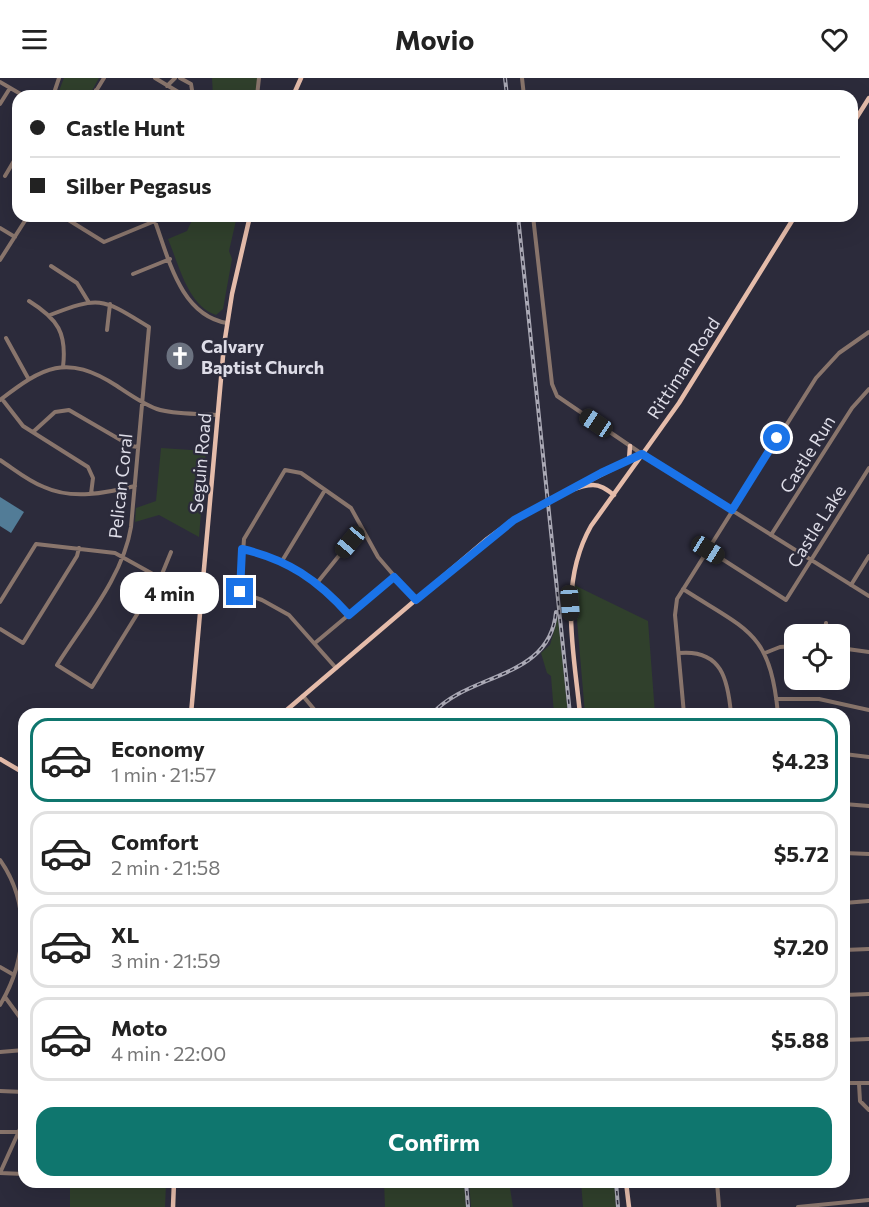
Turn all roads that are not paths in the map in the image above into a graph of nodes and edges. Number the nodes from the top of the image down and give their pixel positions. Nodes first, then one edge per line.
1 (104, 78) edge
2 (155, 78) edge
3 (175, 78) edge
4 (180, 78) edge
5 (0, 82) edge
6 (167, 86) junction
7 (10, 88) junction
8 (14, 90) edge
9 (96, 90) edge
10 (174, 90) edge
11 (192, 90) edge
12 (869, 98) edge
13 (0, 104) edge
14 (858, 115) edge
15 (12, 164) edge
16 (5, 176) dead end
17 (24, 222) edge
18 (72, 222) edge
19 (146, 222) edge
20 (156, 222) edge
21 (249, 222) edge
22 (534, 222) edge
23 (791, 222) edge
24 (0, 228) edge
25 (15, 237) junction
26 (170, 259) junction
27 (0, 260) edge
28 (51, 266) dead end
29 (134, 274) dead end
30 (29, 301) dead end
31 (88, 301) junction
32 (110, 304) junction
33 (50, 315) junction
34 (227, 323) junction
35 (107, 330) dead end
36 (869, 332) edge
37 (6, 338) dead end
38 (63, 367) junction
39 (28, 378) junction
40 (869, 389) edge
41 (1, 400) edge
42 (142, 402) junction
43 (218, 415) junction
44 (33, 432) junction
45 (630, 446) junction
46 (138, 447) junction
47 (642, 454) junction
48 (0, 460) edge
49 (629, 460) junction
50 (869, 468) edge
51 (135, 486) junction
52 (325, 489) junction
53 (91, 494) junction
54 (614, 495) junction
55 (560, 497) junction
56 (732, 510) junction
57 (364, 532) junction
58 (771, 535) junction
59 (79, 548) junction
60 (242, 549) junction
61 (708, 550) junction
62 (171, 552) dead end
63 (124, 556) junction
64 (869, 556) edge
65 (810, 560) junction
66 (282, 561) junction
67 (394, 577) junction
68 (160, 578) junction
69 (317, 583) junction
70 (850, 585) junction
71 (683, 589) junction
72 (869, 596) edge
73 (416, 600) junction
74 (0, 602) edge
75 (349, 615) junction
76 (0, 629) edge
77 (315, 643) junction
78 (784, 647) edge
79 (850, 649) edge
80 (869, 652) edge
81 (679, 653) junction
82 (765, 653) junction
83 (336, 668) junction
84 (303, 696) junction
85 (776, 699) junction
86 (192, 708) edge
87 (289, 708) edge
88 (313, 708) edge
89 (579, 708) edge
90 (684, 708) edge
91 (730, 708) edge
92 (777, 708) edge
93 (869, 710) edge
94 (850, 755) edge
95 (869, 757) edge
96 (0, 759) edge
97 (18, 770) edge
98 (850, 804) edge
99 (869, 806) edge
100 (850, 853) edge
101 (869, 854) edge
102 (1, 864) edge
103 (18, 894) edge
104 (869, 901) edge
105 (850, 903) edge
106 (869, 949) edge
107 (850, 950) edge
108 (18, 959) edge
109 (0, 967) edge
110 (14, 975) junction
111 (869, 994) edge
112 (850, 995) edge
113 (5, 997) junction
114 (0, 1005) edge
115 (18, 1010) edge
116 (869, 1039) edge
117 (850, 1040) edge
118 (18, 1050) edge
119 (0, 1052) edge
120 (850, 1083) edge
121 (869, 1083) edge
122 (859, 1084) junction
123 (0, 1091) edge
124 (18, 1092) edge
125 (869, 1110) edge
126 (0, 1132) edge
127 (18, 1132) edge
128 (18, 1139) edge
129 (0, 1173) edge
130 (18, 1174) edge
131 (174, 1188) edge
132 (626, 1188) edge
133 (717, 1188) edge
134 (869, 1200) edge
135 (813, 1206) edge
136 (173, 1207) edge
137 (628, 1207) edge
138 (719, 1207) edge
139 (798, 1207) edge

1 - 9 street
2 - 6 street
3 - 6 street
4 - 11 street
5 - 7 street
6 - 10 street
7 - 8 street
7 - 13 street
12 - 14 main road
15 - 16 street
17 - 25 street
18 - 19 street
20 - 26 street
21 - 34 main road, Seguin Road
22 - 45 street
23 - 47 main road, Rittiman Road
24 - 25 street
25 - 27 street
26 - 29 street
26 - 34 street
28 - 31 street
30 - 33 street
31 - 32 street
31 - 33 street
32 - 35 street
32 - 42 street, Pelican Coral
33 - 38 street
34 - 43 main road, Seguin Road
36 - 56 street
37 - 39 street
38 - 39 street
38 - 42 street
39 - 41 street
40 - 58 street, Castle Run
41 - 44 street
42 - 43 street
42 - 46 street, Pelican Coral
43 - 86 main road, Seguin Road
44 - 46 street
44 - 53 street
45 - 47 street
45 - 49 main road
46 - 51 street, Pelican Coral
47 - 49 main road, Rittiman Road
47 - 54 main road
47 - 56 street
48 - 53 street
49 - 55 main road, Rittiman Road
50 - 65 street, Castle Lake
51 - 53 street
51 - 63 street, Pelican Coral
52 - 57 street
52 - 60 street
52 - 66 street
54 - 55 main road, Rittiman Road
54 - 89 main road
55 - 73 main road, Rittiman Road
56 - 58 street
56 - 61 street
57 - 67 street
57 - 69 street
58 - 65 street
59 - 63 street
59 - 74 street
59 - 76 street
60 - 66 street
60 - 77 street
61 - 65 street, Castle Lake
61 - 71 street
62 - 68 street
63 - 68 street
63 - 68 street, Pelican Coral
64 - 70 street
65 - 70 street
66 - 69 street
67 - 73 street
67 - 75 street
69 - 75 street
70 - 72 street
71 - 81 street
71 - 82 street
73 - 83 main road, Rittiman Road
75 - 77 street
77 - 83 street
78 - 82 street
79 - 80 street
81 - 90 street
81 - 91 street
82 - 85 street
83 - 84 main road, Rittiman Road
84 - 87 main road, Rittiman Road
84 - 88 street
85 - 92 street
85 - 93 street
94 - 95 street
96 - 97 main road
98 - 99 street
100 - 101 street
102 - 103 street
104 - 105 street
106 - 107 street
108 - 110 street
109 - 110 street
110 - 113 street
111 - 112 street
113 - 114 street
113 - 115 street
116 - 117 street
118 - 119 street
120 - 122 street
121 - 122 street
122 - 125 street
123 - 124 street
126 - 127 street
128 - 129 street
129 - 130 street
131 - 136 main road
132 - 137 main road
133 - 138 street
134 - 135 street
135 - 139 street

